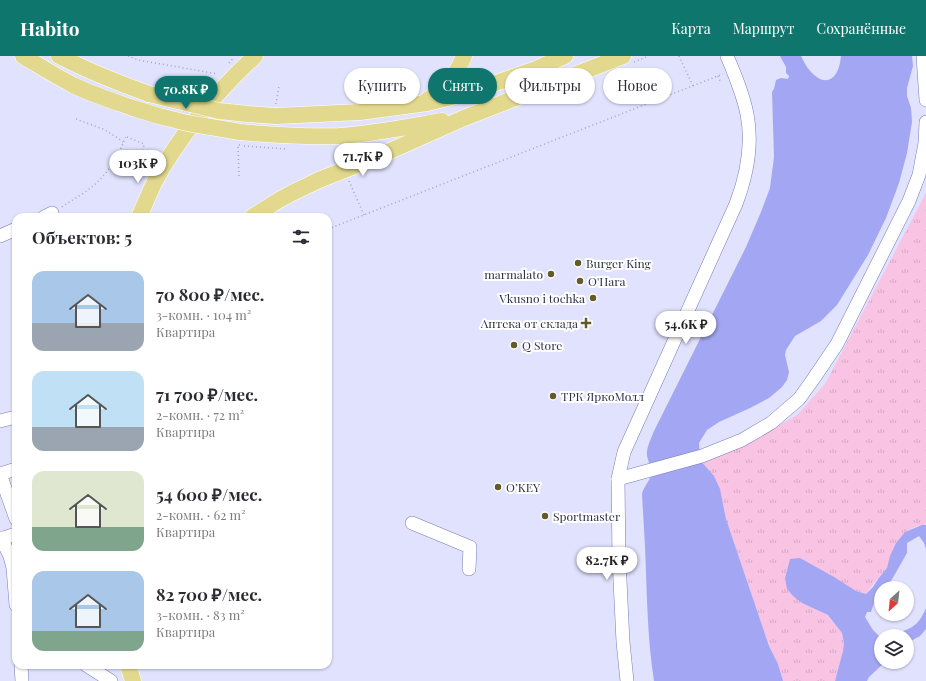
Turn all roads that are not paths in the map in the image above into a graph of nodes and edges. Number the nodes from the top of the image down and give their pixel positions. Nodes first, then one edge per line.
1 (23, 56) edge
2 (59, 56) edge
3 (255, 56) edge
4 (464, 56) edge
5 (565, 56) edge
6 (623, 56) edge
7 (727, 56) edge
8 (923, 56) edge
9 (926, 100) edge
10 (420, 102) edge
11 (420, 103) edge
12 (412, 104) edge
13 (464, 118) junction
14 (926, 122) edge
15 (141, 213) edge
16 (258, 213) edge
17 (12, 231) edge
18 (0, 236) edge
19 (12, 418) edge
20 (0, 420) edge
21 (12, 470) edge
22 (0, 474) edge
23 (618, 479) junction
24 (3, 490) edge
25 (12, 502) edge
26 (412, 523) dead end
27 (12, 535) edge
28 (1, 538) edge
29 (12, 564) edge
30 (469, 569) dead end
31 (21, 669) edge
32 (92, 669) edge
33 (129, 669) edge
34 (109, 680) edge
35 (22, 681) edge
36 (91, 681) edge
37 (133, 681) edge
38 (626, 681) edge

1 - 13 main road, bridge
2 - 12 main road, bridge
3 - 15 main road
4 - 10 main road
5 - 11 main road
6 - 13 main road
7 - 23 street
8 - 9 street
13 - 16 main road
14 - 23 street
17 - 18 street
19 - 20 street
21 - 22 street
22 - 24 street
23 - 38 street
24 - 25 street
26 - 30 street
27 - 28 street
28 - 29 street
31 - 35 street
32 - 34 street
33 - 37 main road
34 - 36 street

